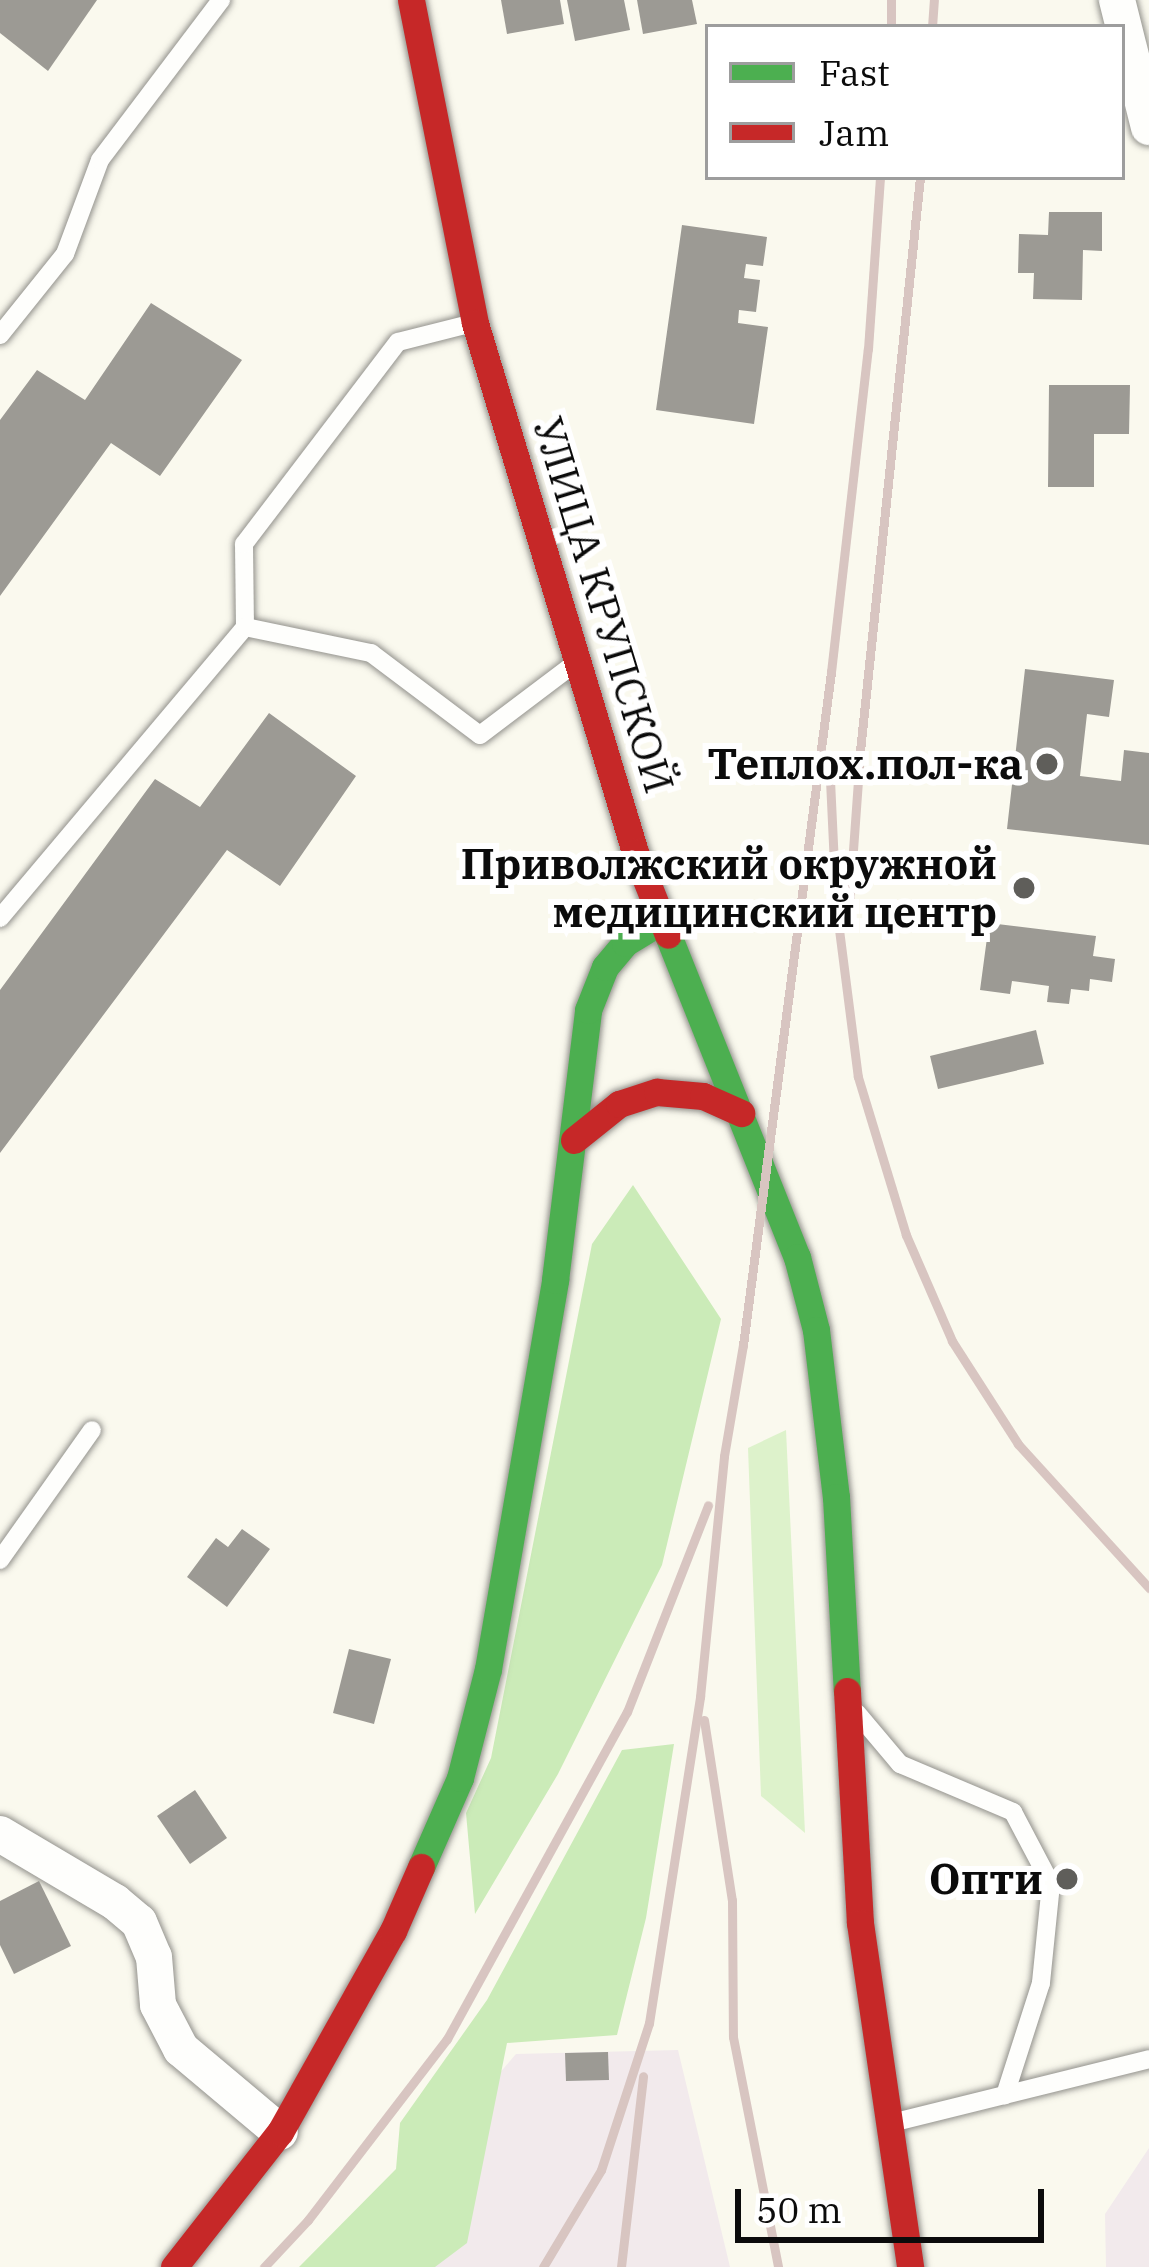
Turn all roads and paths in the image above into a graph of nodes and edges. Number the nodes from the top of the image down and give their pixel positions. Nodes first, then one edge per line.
1 (221, 0) edge
2 (411, 0) edge
3 (1125, 32) edge
4 (1149, 127) edge
5 (475, 323) junction
6 (0, 335) edge
7 (245, 627) junction
8 (577, 662) junction
9 (0, 918) edge
10 (661, 921) junction
11 (741, 1113) junction
12 (574, 1140) junction
13 (92, 1430) dead end
14 (0, 1560) edge
15 (850, 1705) junction
16 (0, 1834) edge
17 (1149, 2059) edge
18 (1005, 2095) junction
19 (887, 2124) junction
20 (280, 2132) junction
21 (174, 2267) edge
22 (910, 2267) edge

1 - 6 lane
2 - 5 main road, УЛИЦА КРУПСКОЙ
3 - 4 street
5 - 7 lane
5 - 8 main road, УЛИЦА КРУПСКОЙ
7 - 8 lane
7 - 9 lane
8 - 10 main road, УЛИЦА КРУПСКОЙ
10 - 11 main road, УЛИЦА КРУПСКОЙ
10 - 12 main road
11 - 12 main road
11 - 15 main road, УЛИЦА КРУПСКОЙ
12 - 20 main road
13 - 14 lane
15 - 18 lane
15 - 19 main road, УЛИЦА КРУПСКОЙ
16 - 20 street
17 - 18 lane
18 - 19 lane
19 - 22 main road, УЛИЦА КРУПСКОЙ
20 - 21 main road

